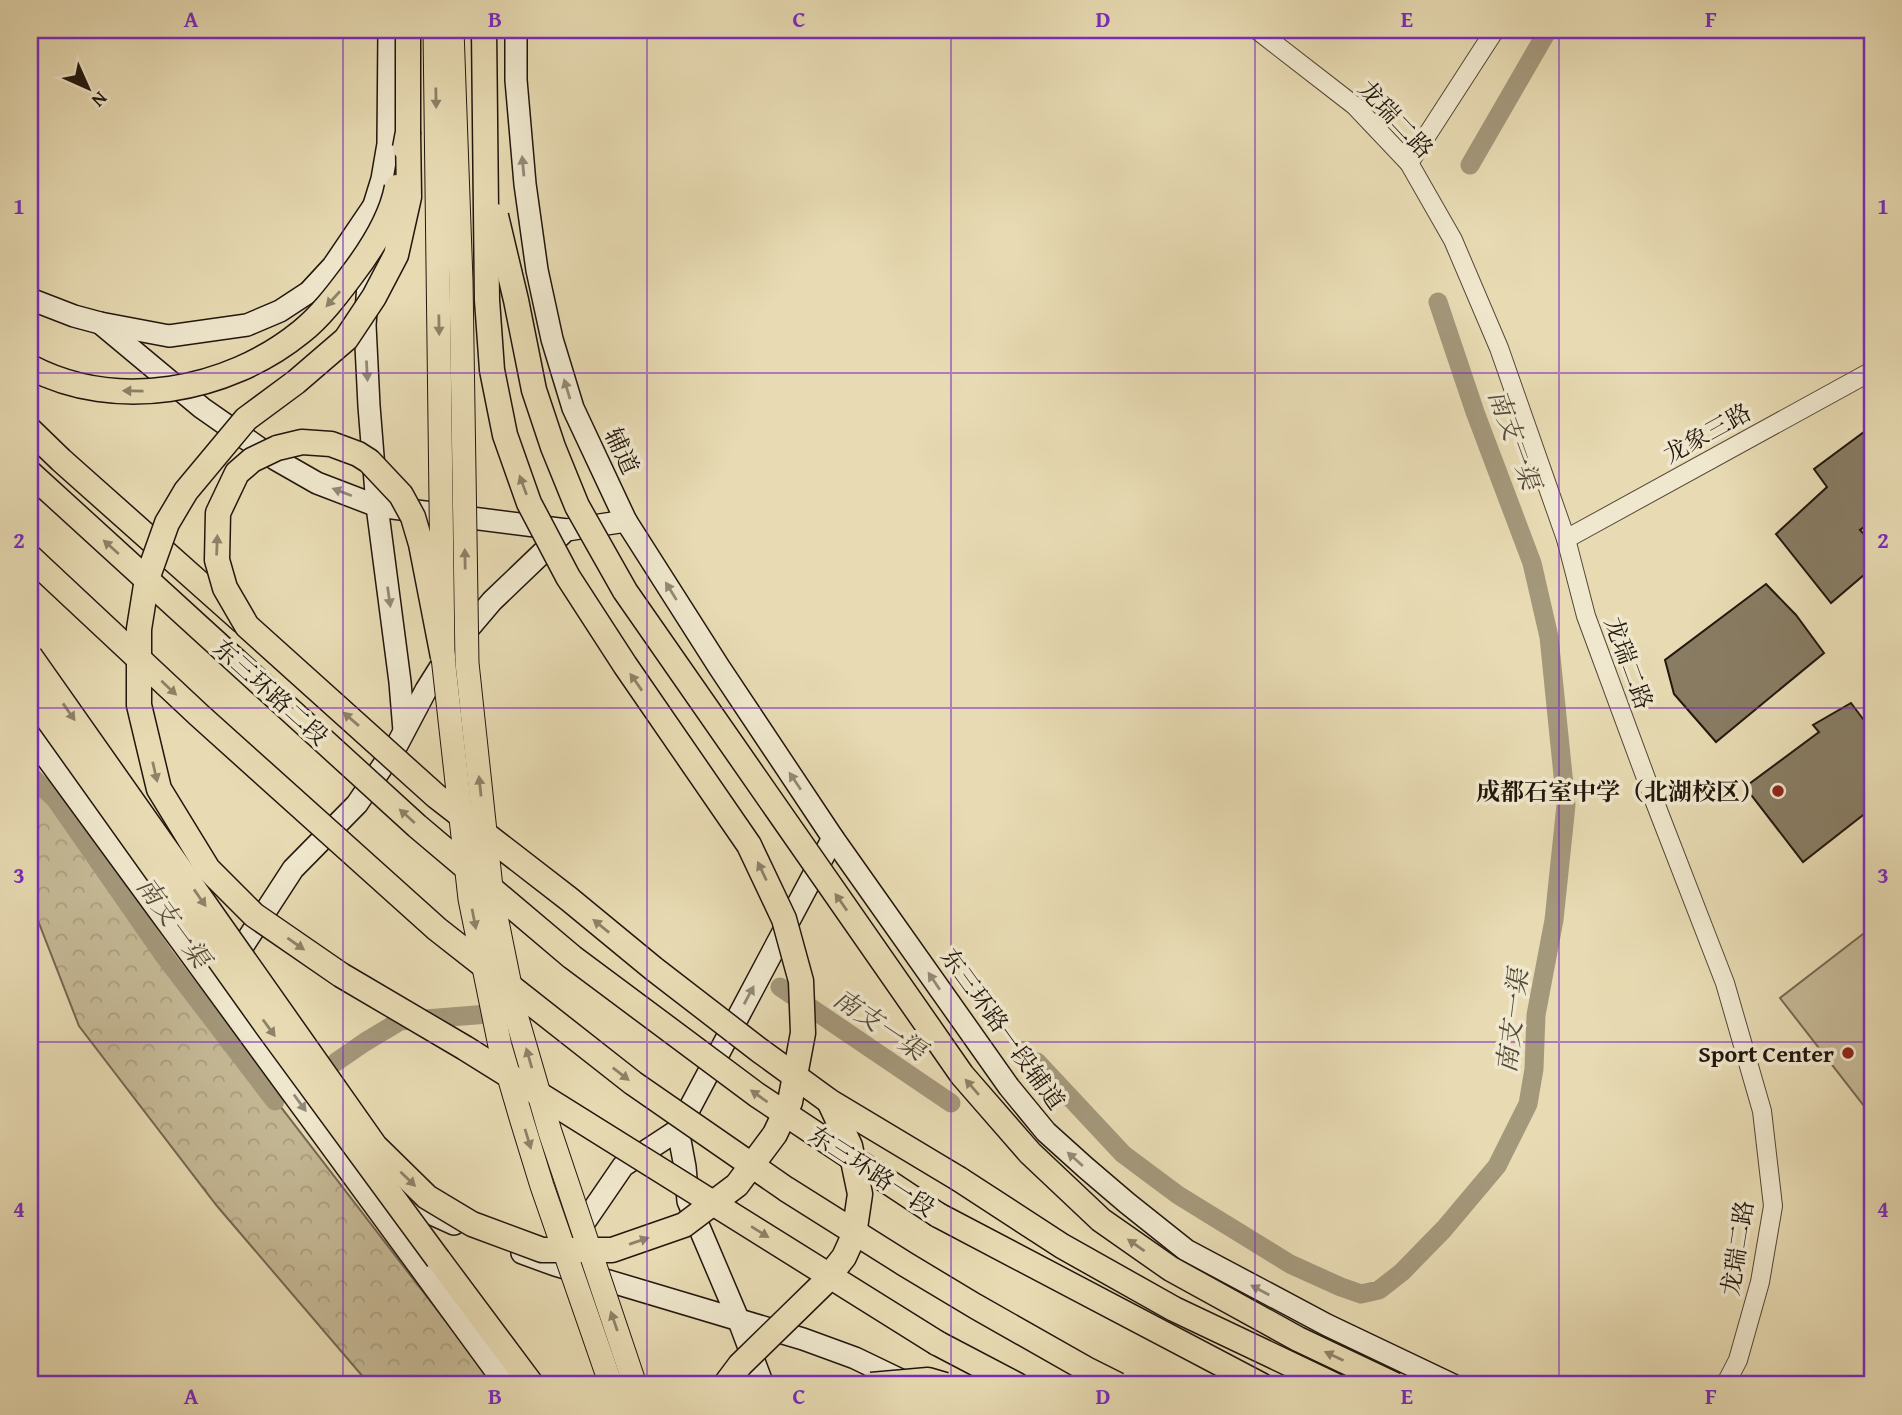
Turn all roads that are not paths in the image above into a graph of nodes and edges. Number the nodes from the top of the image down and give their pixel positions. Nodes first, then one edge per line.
1 (389, 30) edge
2 (408, 30) edge
3 (435, 30) edge
4 (452, 30) edge
5 (484, 30) edge
6 (516, 30) edge
7 (1257, 30) edge
8 (1495, 30) edge
9 (408, 132) junction
10 (1409, 163) junction
11 (486, 171) junction
12 (374, 205) junction
13 (30, 299) edge
14 (100, 323) junction
15 (30, 367) edge
16 (1872, 370) edge
17 (30, 430) edge
18 (30, 473) edge
19 (377, 506) junction
20 (626, 521) junction
21 (567, 530) junction
22 (1566, 539) junction
23 (30, 557) edge
24 (247, 626) junction
25 (30, 656) edge
26 (443, 656) junction
27 (30, 694) edge
28 (404, 732) junction
29 (30, 735) edge
30 (833, 838) junction
31 (514, 908) joint
32 (216, 988) junction
33 (829, 1101) junction
34 (678, 1129) junction
35 (354, 1178) junction
36 (555, 1265) junction
37 (739, 1321) junction
38 (506, 1385) edge
39 (532, 1385) edge
40 (611, 1385) edge
41 (635, 1385) edge
42 (725, 1385) edge
43 (763, 1385) edge
44 (871, 1385) edge
45 (912, 1385) edge
46 (945, 1385) edge
47 (1017, 1385) edge
48 (1118, 1385) edge
49 (1261, 1385) edge
50 (1334, 1385) edge
51 (1395, 1385) edge
52 (1453, 1385) edge
53 (1725, 1385) edge

1 - 12 main road
2 - 9 highway, bridge
3 -> 26 main road, bridge
41 -> 4 main road, bridge
5 - 11 highway, bridge
20 -> 6 main road, 辅道
7 - 10 street, 龙瑞二路
8 - 10 street
9 -> 15 highway, bridge
9 -> 47 highway, bridge
10 - 22 street, 龙瑞二路
25 -> 11 highway, bridge
51 -> 11 highway, bridge
12 - 14 main road
12 -> 19 main road
13 - 14 main road
19 -> 14 main road
16 - 22 street, 龙象三路
17 - 24 highway, bridge
31 -> 18 highway, 东三环路二段, bridge
19 - 21 main road
19 -> 28 main road
20 - 21 main road
30 -> 20 main road, 辅道
21 - 28 main road
22 - 53 street, 龙瑞二路
23 -> 48 highway, bridge
24 -> 26 highway, bridge
33 -> 24 highway, bridge
26 -> 40 main road, bridge
27 -> 39 highway, bridge
28 - 32 main road
29 - 32 main road
34 -> 30 main road
52 -> 30 main road, 东三环路一段辅道
49 -> 31 highway, 东三环路一段, bridge
32 -> 35 main road
33 - 42 highway, bridge
33 - 50 highway, bridge
34 - 36 main road
34 - 37 main road
35 - 36 main road
35 - 38 main road
36 - 37 main road
37 - 43 main road
37 - 45 main road
44 - 46 highway, bridge

